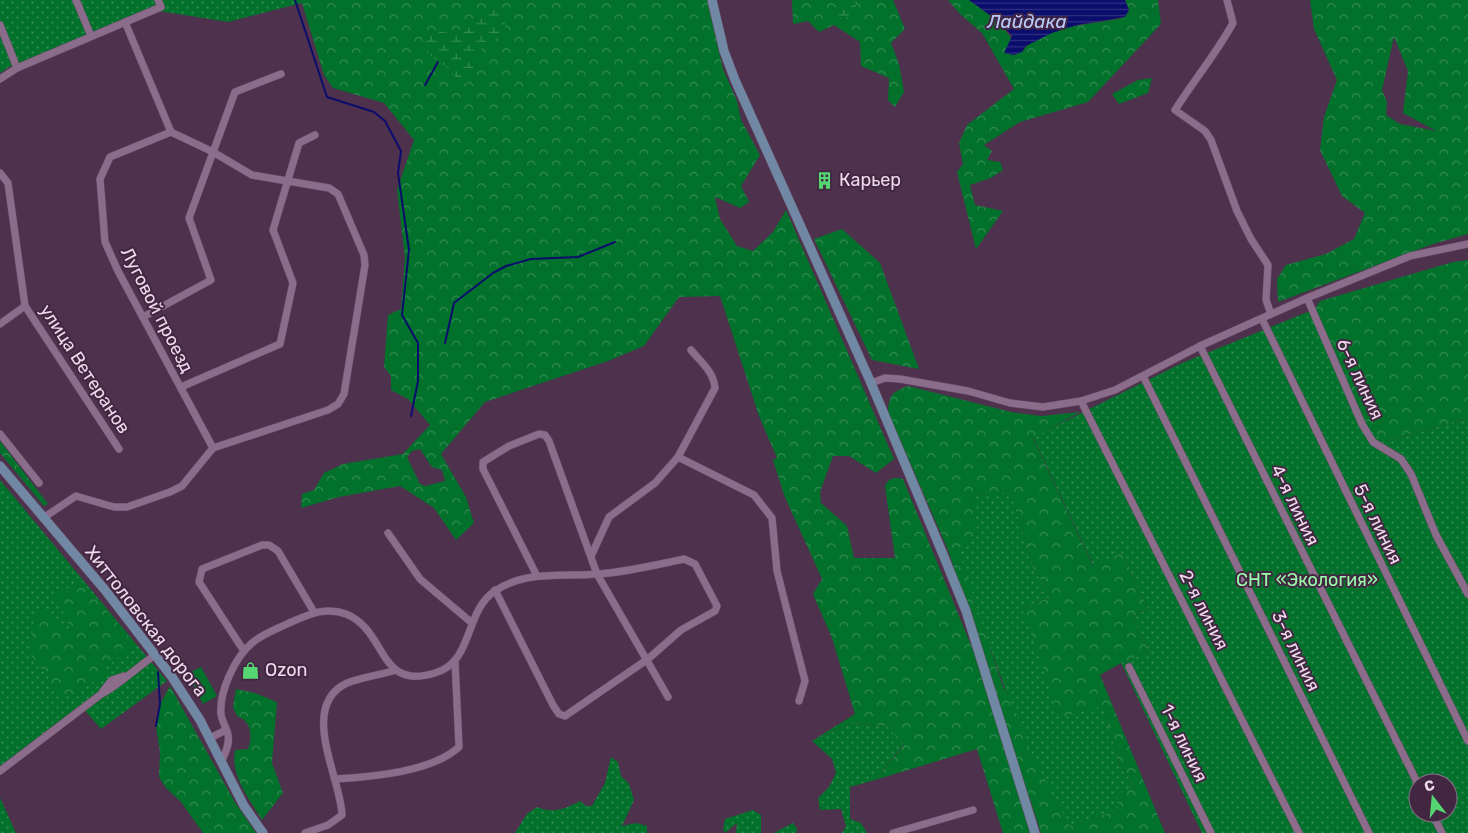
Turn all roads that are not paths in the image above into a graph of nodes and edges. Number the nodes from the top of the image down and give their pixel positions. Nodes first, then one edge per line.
1 (76, 0) edge
2 (158, 0) edge
3 (712, 0) edge
4 (1227, 0) edge
5 (125, 22) junction
6 (0, 25) edge
7 (91, 36) junction
8 (17, 68) junction
9 (281, 74) dead end
10 (0, 79) edge
11 (171, 132) junction
12 (315, 135) dead end
13 (213, 152) junction
14 (0, 173) edge
15 (286, 182) junction
16 (1468, 244) edge
17 (1307, 298) junction
18 (25, 306) junction
19 (1271, 314) junction
20 (143, 317) junction
21 (1262, 319) junction
22 (0, 324) edge
23 (1200, 346) junction
24 (691, 350) dead end
25 (1143, 376) junction
26 (871, 383) junction
27 (181, 388) junction
28 (1081, 402) junction
29 (0, 434) edge
30 (214, 448) junction
31 (120, 449) dead end
32 (678, 457) junction
33 (0, 466) edge
34 (39, 484) dead end
35 (43, 518) junction
36 (388, 533) dead end
37 (592, 554) junction
38 (597, 574) junction
39 (537, 576) junction
40 (495, 590) junction
41 (1468, 594) edge
42 (314, 612) junction
43 (472, 624) junction
44 (244, 651) junction
45 (155, 655) junction
46 (648, 659) junction
47 (455, 661) junction
48 (1130, 667) dead end
49 (396, 670) junction
50 (668, 697) dead end
51 (799, 701) dead end
52 (226, 730) junction
53 (210, 738) junction
54 (1468, 741) edge
55 (222, 761) junction
56 (0, 772) edge
57 (1413, 773) edge
58 (335, 780) junction
59 (973, 810) dead end
60 (262, 833) edge
61 (305, 833) edge
62 (893, 833) edge
63 (1035, 833) edge
64 (1211, 833) edge
65 (1299, 833) edge
66 (1369, 833) edge

1 - 7 street
2 - 5 street
3 - 26 main road
4 - 19 street
5 - 7 street
5 - 11 street
6 - 8 street
7 - 8 street
8 - 10 street
9 - 13 street
11 - 13 street
11 - 20 street, Луговой проезд
12 - 15 street
13 - 15 street
13 - 20 street
14 - 18 street, улица Ветеранов
15 - 27 street
15 - 30 street
16 - 17 street
17 - 19 street
17 - 41 street, 6-я линия
18 - 22 street, улица Ветеранов
18 - 31 street, улица Ветеранов
19 - 21 street
20 - 27 street, Луговой проезд
21 - 23 street
21 - 54 street, 5-я линия
23 - 25 street
23 - 57 street, 4-я линия
24 - 32 street
25 - 28 street
25 - 66 street, 3-я линия
26 - 28 street
26 - 63 main road
27 - 30 street, Луговой проезд
28 - 65 street, 2-я линия
29 - 34 street
30 - 35 street
32 - 37 street
32 - 51 street
33 - 35 main road, Хиттоловская дорога
35 - 45 main road, Хиттоловская дорога
36 - 43 street
37 - 38 street
37 - 39 street
38 - 39 street
38 - 46 street
38 - 46 street
39 - 40 street
40 - 43 street
40 - 46 street
42 - 44 street
42 - 44 street
42 - 49 street
43 - 47 street
44 - 52 street
45 - 53 main road, Хиттоловская дорога
45 - 56 street
46 - 50 street
47 - 49 street
47 - 58 street
48 - 64 street, 1-я линия
49 - 58 street
52 - 53 street
52 - 55 street
53 - 55 main road, Хиттоловская дорога
55 - 60 main road, Хиттоловская дорога
58 - 61 street
59 - 62 street

